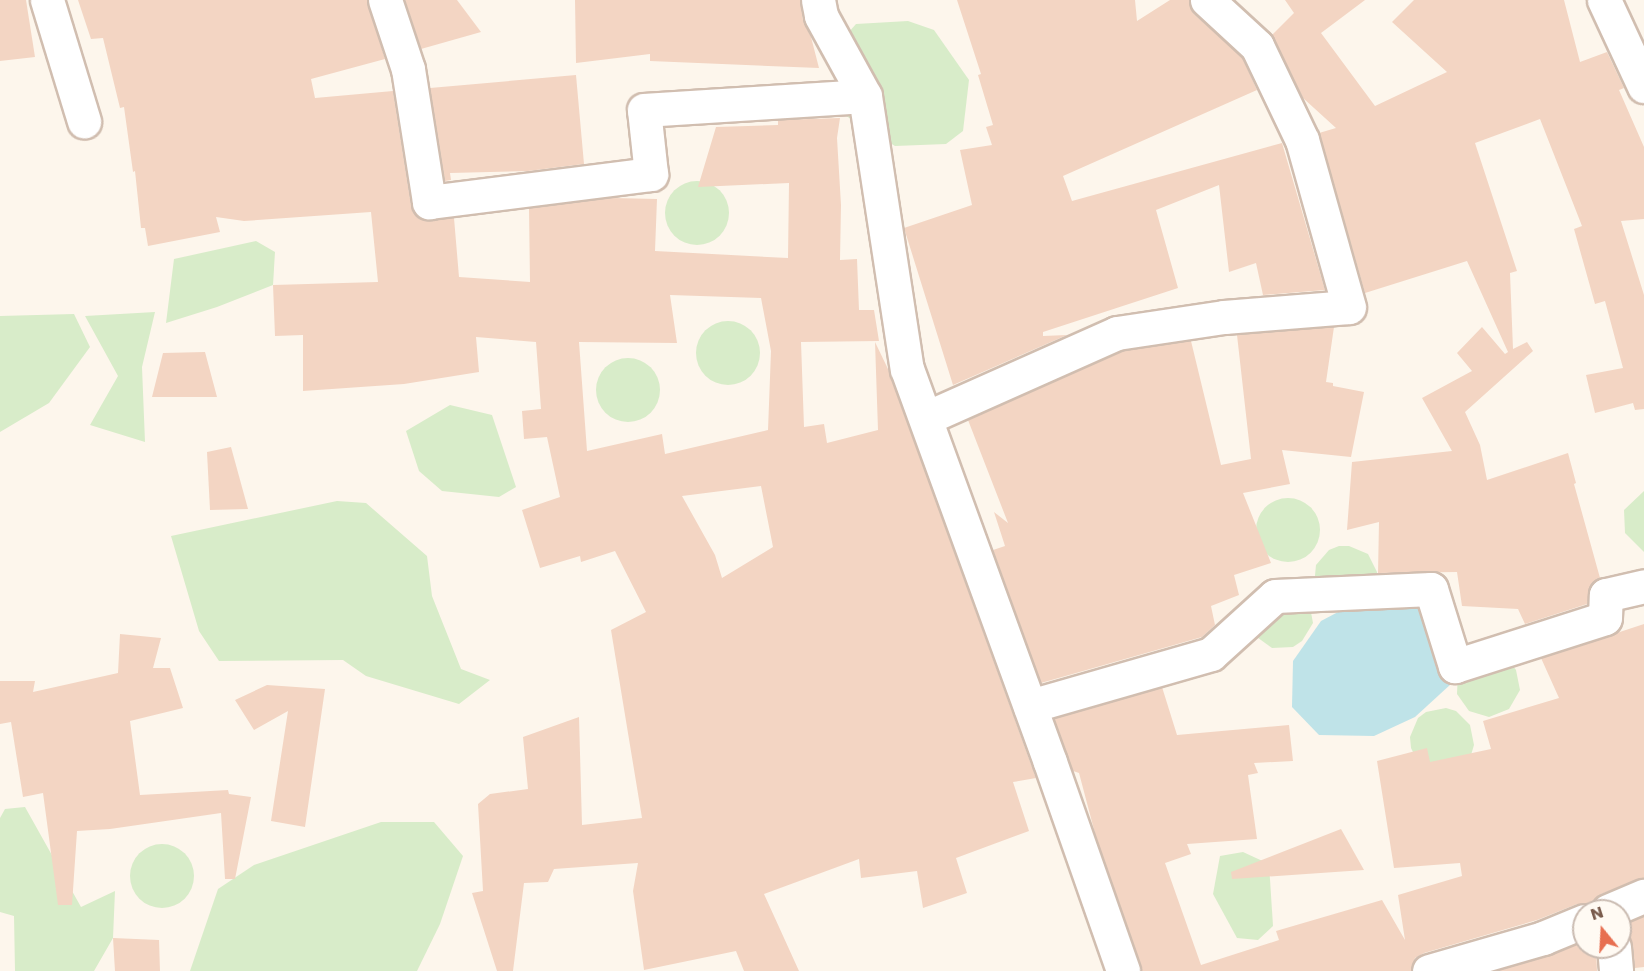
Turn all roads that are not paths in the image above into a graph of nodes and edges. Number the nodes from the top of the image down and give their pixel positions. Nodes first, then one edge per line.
1 (47, 0) edge
2 (385, 0) edge
3 (818, 0) edge
4 (1208, 0) edge
5 (1604, 0) edge
6 (1644, 86) edge
7 (865, 96) junction
8 (84, 121) dead end
9 (926, 418) junction
10 (1644, 586) edge
11 (1030, 706) junction
12 (1572, 926) edge
13 (1123, 971) edge
14 (1429, 971) edge

1 - 8 street
2 - 7 street
3 - 7 street
4 - 9 street
5 - 6 street
7 - 9 street
9 - 11 street
10 - 11 street
11 - 13 street
12 - 14 street

